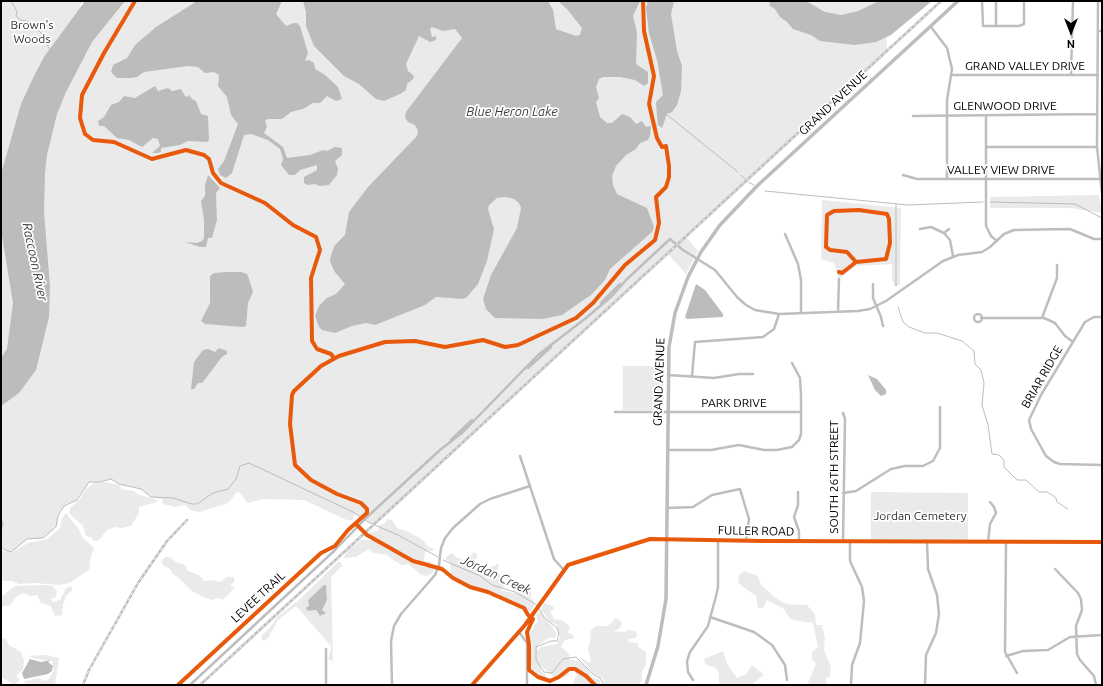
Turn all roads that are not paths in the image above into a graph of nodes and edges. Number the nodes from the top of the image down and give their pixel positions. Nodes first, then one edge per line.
1 (958, 1) edge
2 (982, 1) edge
3 (996, 1) edge
4 (1024, 1) edge
5 (1073, 1) edge
6 (1098, 1) edge
7 (996, 26) junction
8 (931, 27) junction
9 (1098, 31) junction
10 (1102, 31) edge
11 (952, 75) junction
12 (1071, 75) junction
13 (1098, 75) junction
14 (1097, 114) junction
15 (947, 115) junction
16 (986, 115) junction
17 (913, 116) dead end
18 (1097, 147) junction
19 (986, 148) junction
20 (903, 175) dead end
21 (1099, 178) junction
22 (947, 180) junction
23 (986, 180) junction
24 (1102, 193) edge
25 (920, 229) dead end
26 (949, 229) dead end
27 (944, 233) junction
28 (785, 234) dead end
29 (1102, 239) edge
30 (997, 241) junction
31 (954, 256) junction
32 (698, 259) junction
33 (1057, 265) dead end
34 (839, 279) dead end
35 (873, 284) dead end
36 (877, 306) junction
37 (838, 311) junction
38 (801, 312) junction
39 (779, 314) junction
40 (1102, 317) edge
41 (981, 318) dead end
42 (1042, 318) junction
43 (883, 326) dead end
44 (1073, 342) junction
45 (792, 363) dead end
46 (753, 374) dead end
47 (667, 375) junction
48 (692, 376) junction
49 (940, 407) dead end
50 (614, 412) dead end
51 (667, 412) junction
52 (801, 412) junction
53 (843, 413) dead end
54 (667, 450) junction
55 (520, 456) dead end
56 (1102, 465) edge
57 (530, 486) junction
58 (798, 492) dead end
59 (843, 493) junction
60 (990, 502) dead end
61 (667, 508) junction
62 (667, 538) junction
63 (718, 540) junction
64 (746, 541) junction
65 (799, 542) junction
66 (843, 542) junction
67 (850, 542) junction
68 (927, 542) junction
69 (988, 542) junction
70 (1006, 542) junction
71 (1102, 542) edge
72 (563, 569) junction
73 (1055, 569) dead end
74 (710, 617) junction
75 (519, 632) junction
76 (1102, 635) edge
77 (1076, 637) junction
78 (326, 649) dead end
79 (1006, 656) junction
80 (1017, 673) dead end
81 (693, 680) dead end
82 (787, 680) dead end
83 (190, 685) edge
84 (326, 685) edge
85 (392, 685) edge
86 (472, 685) edge
87 (527, 685) edge
88 (646, 685) edge
89 (851, 685) edge
90 (925, 685) edge
91 (1096, 685) edge

1 - 8 main road, GRAND AVENUE
2 - 7 street
3 - 7 street
4 - 7 street
5 - 12 street
6 - 9 street
8 - 11 street
8 - 32 main road, GRAND AVENUE
9 - 10 street
9 - 13 street
11 - 12 street, GRAND VALLEY DRIVE
11 - 15 street
12 - 13 street, GRAND VALLEY DRIVE
13 - 14 street
14 - 16 street, GLENWOOD DRIVE
14 - 18 street
15 - 16 street, GLENWOOD DRIVE
15 - 17 street, GLENWOOD DRIVE
15 - 22 street
16 - 19 street
18 - 19 street
18 - 21 street
19 - 23 street
20 - 22 street, VALLEY VIEW DRIVE
21 - 23 street, VALLEY VIEW DRIVE
21 - 24 street
22 - 23 street, VALLEY VIEW DRIVE
23 - 30 street
25 - 27 street
26 - 27 street
27 - 31 street
28 - 38 street
29 - 30 street
30 - 31 street
31 - 36 street
32 - 39 street
32 - 47 main road, GRAND AVENUE
32 - 83 street
33 - 42 street
34 - 37 street
35 - 36 street
36 - 37 street
36 - 43 street
37 - 38 street
38 - 39 street
39 - 48 street
40 - 44 street, BRIAR RIDGE
41 - 42 street
42 - 44 street
44 - 56 street, BRIAR RIDGE
45 - 52 street
46 - 48 street
47 - 48 street
47 - 51 main road, GRAND AVENUE
49 - 59 street
50 - 51 street, PARK DRIVE
51 - 52 street, PARK DRIVE
51 - 54 main road, GRAND AVENUE
52 - 54 street
53 - 59 street, SOUTH 26TH STREET
54 - 61 main road, GRAND AVENUE
55 - 57 street
57 - 72 street
57 - 85 street
58 - 65 street
59 - 66 street, SOUTH 26TH STREET
60 - 69 street
61 - 62 main road, GRAND AVENUE
61 - 64 street
62 - 63 street, FULLER ROAD
62 - 72 street, FULLER ROAD
62 - 88 main road, GRAND AVENUE
63 - 64 street, FULLER ROAD
63 - 74 street
64 - 65 street, FULLER ROAD
65 - 66 street, FULLER ROAD
66 - 67 street, FULLER ROAD
67 - 68 street, FULLER ROAD
67 - 89 street, SOUTH 26TH STREET
68 - 69 street, FULLER ROAD
68 - 90 street
69 - 70 street, FULLER ROAD
70 - 71 street, FULLER ROAD
70 - 79 street
72 - 75 street, FULLER ROAD
73 - 77 street
74 - 81 street
74 - 82 street
75 - 86 street, FULLER ROAD
75 - 87 street
76 - 77 street
77 - 79 street
77 - 91 street
78 - 84 street
79 - 80 street

